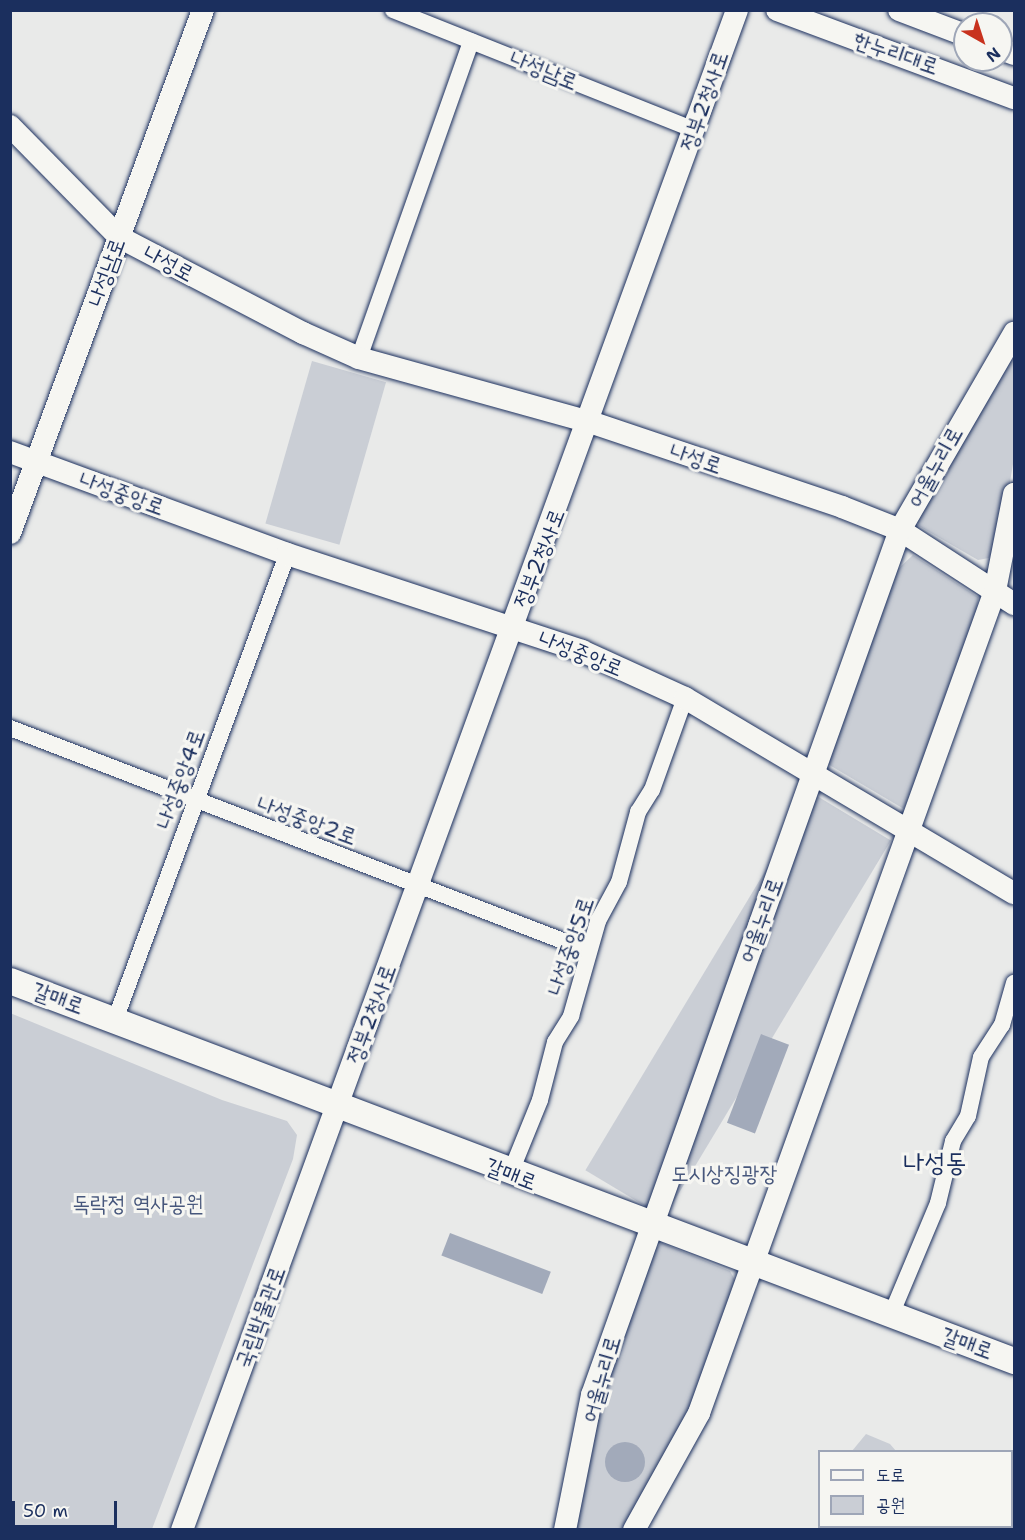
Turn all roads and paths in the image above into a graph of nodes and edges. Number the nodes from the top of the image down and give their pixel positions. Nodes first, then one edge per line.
1 (203, 10) edge
2 (393, 10) edge
3 (736, 10) edge
4 (777, 10) edge
5 (899, 10) edge
6 (953, 30) edge
7 (471, 41) junction
8 (1014, 98) edge
9 (10, 126) edge
10 (694, 130) junction
11 (119, 237) junction
12 (1014, 333) edge
13 (359, 358) junction
14 (590, 422) junction
15 (10, 452) edge
16 (37, 461) junction
17 (1014, 494) edge
18 (900, 530) junction
19 (10, 533) edge
20 (287, 554) junction
21 (995, 591) junction
22 (1014, 604) edge
23 (513, 626) junction
24 (685, 698) junction
25 (10, 728) edge
26 (813, 776) junction
27 (196, 802) junction
28 (906, 830) junction
29 (419, 885) junction
30 (1014, 893) edge
31 (589, 951) junction
32 (10, 981) edge
33 (1014, 983) edge
34 (115, 1020) junction
35 (338, 1104) junction
36 (510, 1174) junction
37 (652, 1223) junction
38 (752, 1263) junction
39 (891, 1315) junction
40 (1014, 1361) edge
41 (182, 1530) edge
42 (566, 1530) edge
43 (634, 1530) edge

1 - 11 street, 나성남로
2 - 7 street, 나성남로
3 - 10 street, 정부2청사로
4 - 8 street, 한누리대로
5 - 6 street, 한누리대로
7 - 10 street, 나성남로
7 - 13 street
9 - 11 street, 나성로
10 - 14 street, 정부2청사로
11 - 13 street, 나성로
11 - 16 street, 나성남로
12 - 18 street, 어울누리로
13 - 14 street, 나성로
14 - 18 street, 나성로
14 - 23 street, 정부2청사로
15 - 16 street, 나성중앙로
16 - 19 street, 나성남로
16 - 20 street, 나성중앙로
17 - 21 street
18 - 21 street, 나성로
18 - 26 street, 어울누리로
20 - 23 street, 나성중앙로
20 - 27 street, 나성중앙4로
21 - 22 street, 나성로
21 - 28 street
23 - 24 street, 나성중앙로
23 - 29 street, 정부2청사로
24 - 26 street, 나성중앙로
24 - 31 street, 나성중앙5로
25 - 27 street, 나성중앙2로
26 - 28 street, 나성중앙로
26 - 37 street, 어울누리로
27 - 29 street, 나성중앙2로
27 - 34 street, 나성중앙4로
28 - 30 street, 나성중앙로
28 - 38 street
29 - 31 street, 나성중앙2로
29 - 35 street, 정부2청사로
31 - 36 street, 나성중앙5로
32 - 34 main road, 갈매로
33 - 39 street
34 - 35 main road, 갈매로
35 - 36 main road, 갈매로
35 - 41 street, 국립박물관로
36 - 37 main road, 갈매로
37 - 38 main road, 갈매로
37 - 42 street, 어울누리로
38 - 39 main road, 갈매로
38 - 43 street
39 - 40 main road, 갈매로

